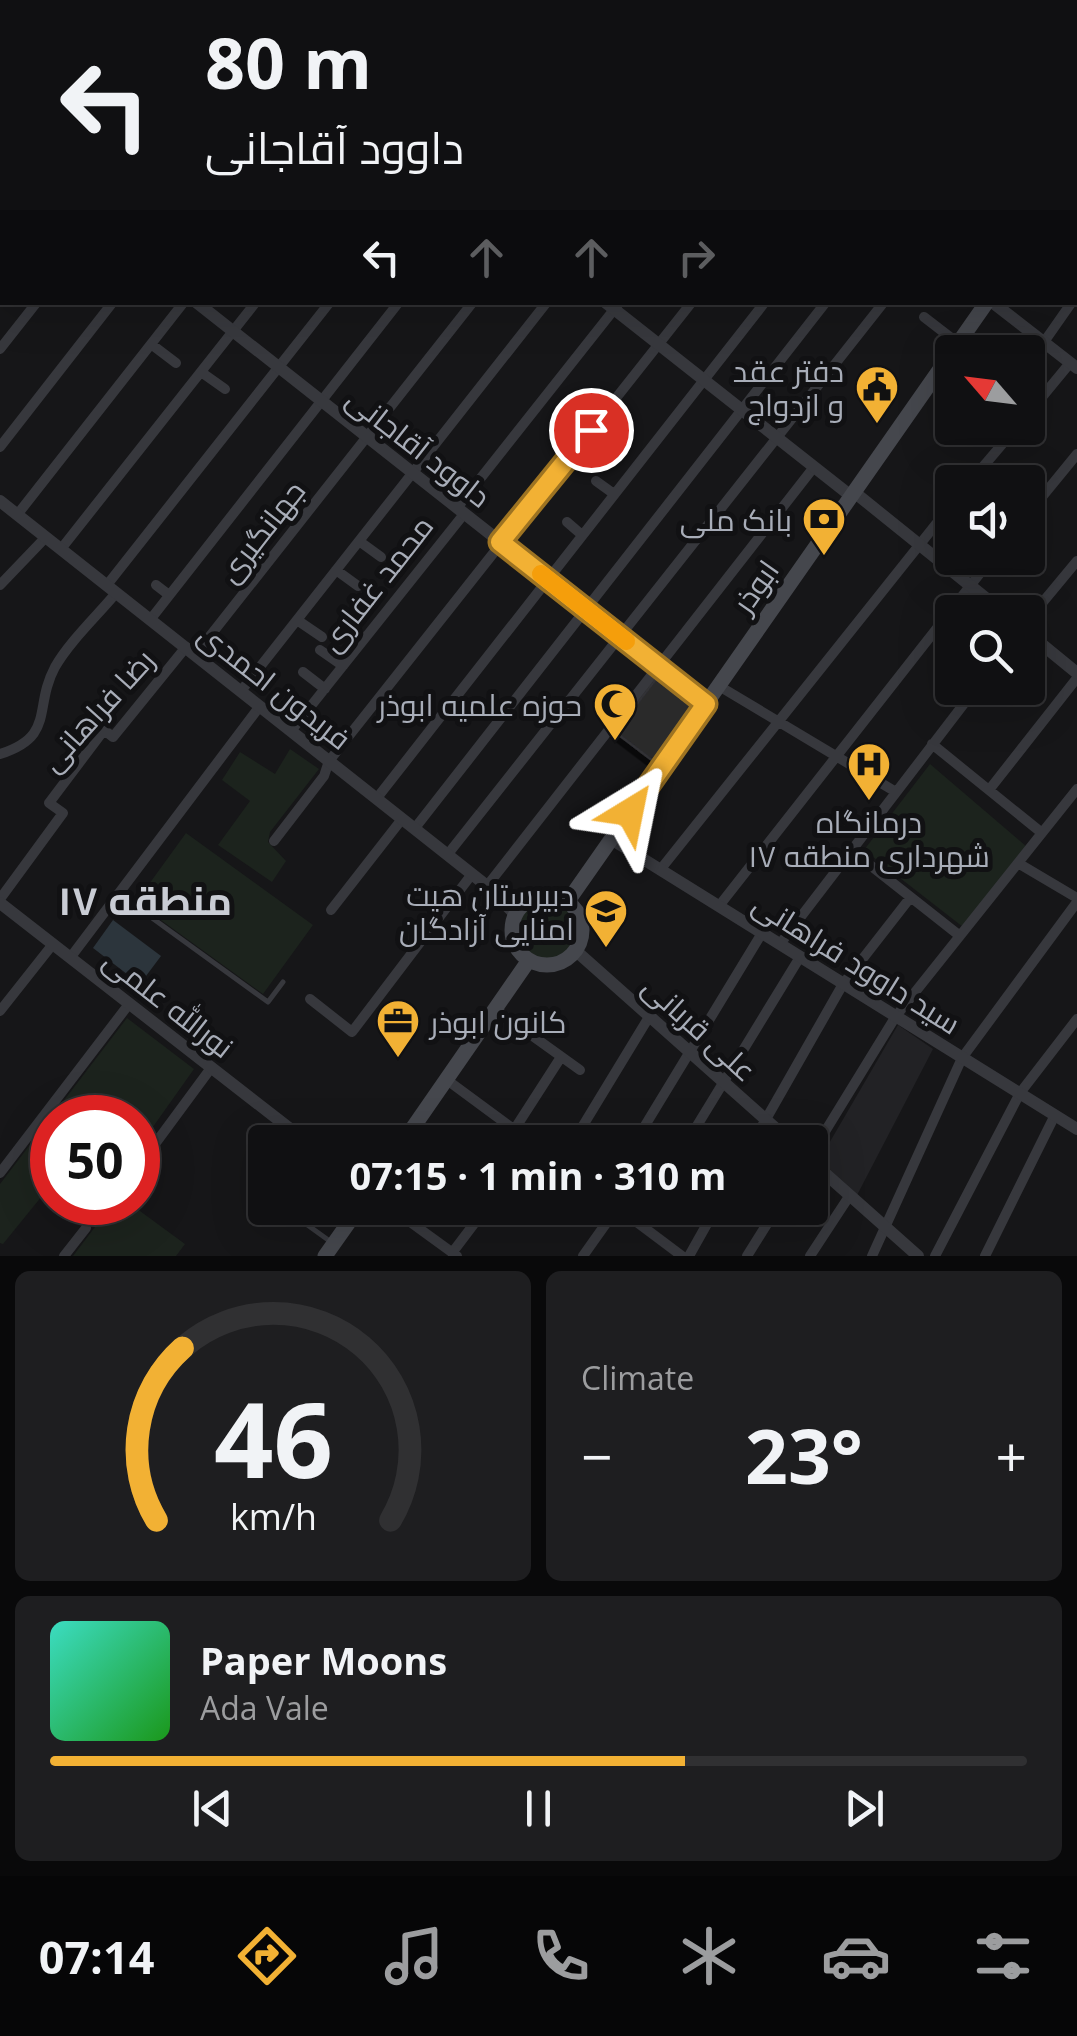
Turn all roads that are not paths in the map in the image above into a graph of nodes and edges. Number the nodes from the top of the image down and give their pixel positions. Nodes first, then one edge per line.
1 (35, 305) edge
2 (112, 305) edge
3 (182, 305) edge
4 (200, 305) edge
5 (254, 305) edge
6 (328, 305) edge
7 (397, 305) edge
8 (471, 305) edge
9 (545, 305) edge
10 (613, 305) edge
11 (690, 305) edge
12 (764, 305) edge
13 (824, 305) edge
14 (882, 305) edge
15 (988, 305) edge
16 (994, 305) edge
17 (1071, 305) edge
18 (924, 317) dead end
19 (233, 332) junction
20 (947, 335) edge
21 (965, 335) edge
22 (1035, 335) edge
23 (1045, 341) edge
24 (1045, 343) edge
25 (151, 344) junction
26 (659, 345) junction
27 (0, 349) edge
28 (176, 363) dead end
29 (1074, 365) edge
30 (278, 368) junction
31 (201, 372) junction
32 (935, 377) edge
33 (704, 380) junction
34 (225, 388) dead end
35 (1045, 396) edge
36 (321, 402) junction
37 (741, 410) junction
38 (367, 437) junction
39 (779, 439) junction
40 (1002, 445) edge
41 (0, 446) edge
42 (1077, 454) edge
43 (984, 465) edge
44 (814, 467) junction
45 (412, 473) junction
46 (596, 481) dead end
47 (1045, 493) edge
48 (614, 494) junction
49 (853, 494) junction
50 (0, 501) edge
51 (460, 511) junction
52 (17, 514) junction
53 (567, 522) dead end
54 (935, 524) edge
55 (582, 535) junction
56 (46, 537) junction
57 (359, 541) junction
58 (500, 542) junction
59 (918, 544) junction
60 (61, 549) junction
61 (381, 557) dead end
62 (1077, 561) edge
63 (336, 570) junction
64 (978, 575) edge
65 (547, 579) junction
66 (156, 584) dead end
67 (0, 585) edge
68 (358, 586) dead end
69 (969, 586) junction
70 (111, 589) junction
71 (170, 595) junction
72 (981, 595) edge
73 (1045, 600) edge
74 (585, 609) junction
75 (150, 620) junction
76 (297, 620) junction
77 (345, 622) dead end
78 (621, 638) junction
79 (364, 639) junction
80 (1045, 647) edge
81 (190, 651) junction
82 (656, 665) junction
83 (343, 666) junction
84 (302, 672) dead end
85 (1077, 675) edge
86 (719, 686) junction
87 (325, 689) junction
88 (240, 691) junction
89 (706, 704) junction
90 (963, 705) edge
91 (260, 706) junction
92 (776, 720) junction
93 (291, 731) junction
94 (932, 744) junction
95 (0, 754) edge
96 (835, 756) junction
97 (329, 761) junction
98 (1077, 788) edge
99 (989, 790) junction
100 (896, 792) junction
101 (376, 798) junction
102 (402, 818) junction
103 (414, 828) junction
104 (1042, 832) junction
105 (611, 839) junction
106 (274, 841) dead end
107 (851, 850) junction
108 (448, 854) junction
109 (1018, 863) junction
110 (660, 870) junction
111 (472, 874) junction
112 (488, 886) junction
113 (119, 894) junction
114 (910, 898) junction
115 (1077, 900) edge
116 (0, 901) edge
117 (568, 902) junction
118 (718, 906) junction
119 (330, 910) dead end
120 (515, 914) junction
121 (762, 933) junction
122 (960, 936) junction
123 (53, 944) junction
124 (780, 944) junction
125 (575, 950) junction
126 (800, 956) junction
127 (70, 958) junction
128 (529, 960) junction
129 (283, 982) dead end
130 (844, 984) junction
131 (310, 999) dead end
132 (129, 1004) junction
133 (495, 1009) junction
134 (0, 1011) edge
135 (650, 1016) junction
136 (896, 1016) junction
137 (1077, 1019) edge
138 (689, 1052) junction
139 (560, 1056) junction
140 (962, 1058) junction
141 (212, 1068) junction
142 (580, 1070) dead end
143 (447, 1080) junction
144 (724, 1083) junction
145 (1020, 1093) junction
146 (1055, 1115) junction
147 (766, 1121) junction
148 (285, 1125) edge
149 (416, 1125) edge
150 (507, 1125) edge
151 (517, 1125) edge
152 (583, 1125) edge
153 (644, 1125) edge
154 (698, 1125) edge
155 (764, 1125) edge
156 (771, 1125) edge
157 (828, 1128) edge
158 (1077, 1129) edge
159 (160, 1138) edge
160 (0, 1173) edge
161 (828, 1175) edge
162 (850, 1195) junction
163 (302, 1225) edge
164 (346, 1225) edge
165 (414, 1225) edge
166 (474, 1225) edge
167 (605, 1225) edge
168 (641, 1225) edge
169 (705, 1225) edge
170 (766, 1225) edge
171 (86, 1228) dead end
172 (888, 1229) junction
173 (329, 1250) edge
174 (454, 1254) edge
175 (64, 1256) edge
176 (584, 1256) edge
177 (686, 1256) edge
178 (746, 1256) edge
179 (810, 1256) edge
180 (872, 1256) edge
181 (918, 1256) edge
182 (935, 1256) edge
183 (985, 1256) edge

1 - 27 street
2 - 41 street
3 - 25 street
4 - 19 street, داوود آقاجانی
5 - 19 street
6 - 30 street
7 - 36 street
8 - 38 street, جهانگیری
9 - 45 street
10 - 26 street
10 - 51 street, محمد غفاری
11 - 26 street
12 - 33 street
13 - 37 street
14 - 39 street
15 - 21 main road, ابوذر
16 - 22 street
17 - 23 street
18 - 20 street
19 - 30 street, داوود آقاجانی
19 - 31 street
24 - 29 street
25 - 28 street
25 - 52 street
26 - 33 street
26 - 58 street
29 - 35 street
30 - 36 street, داوود آقاجانی
30 - 70 street
31 - 34 street
31 - 60 street
32 - 49 main road, ابوذر
33 - 37 street
33 - 48 street
36 - 38 street, داوود آقاجانی
36 - 71 street
37 - 39 street
37 - 74 street
38 - 45 street, داوود آقاجانی
38 - 81 street, جهانگیری
39 - 44 street
39 - 78 street
40 - 43 street
42 - 47 street
44 - 49 street
44 - 82 street
45 - 51 street, داوود آقاجانی
45 - 57 street
46 - 48 street
48 - 55 street
49 - 59 street
49 - 86 main road, ابوذر
50 - 52 street, فریدون احمدی
51 - 58 street, داوود آقاجانی
51 - 79 street, محمد غفاری
52 - 56 street, فریدون احمدی
53 - 55 street
54 - 59 street
55 - 65 street
56 - 60 street, فریدون احمدی
56 - 67 street
57 - 61 street
57 - 63 street
58 - 65 street, داوود آقاجانی
58 - 97 street
59 - 69 street
59 - 92 street
60 - 70 street, فریدون احمدی
62 - 73 street
63 - 68 street
63 - 76 street
64 - 69 street
65 - 74 street, داوود آقاجانی
65 - 101 street
66 - 71 street
69 - 72 street
69 - 96 street
70 - 75 street, فریدون احمدی
70 - 95 street
71 - 75 street
74 - 78 street, داوود آقاجانی
74 - 103 street
75 - 81 street, فریدون احمدی
76 - 83 street
76 - 88 street
77 - 79 street
78 - 82 street, داوود آقاجانی
78 - 108 street
79 - 83 street, محمد غفاری
80 - 85 street
81 - 88 street, فریدون احمدی
81 - 116 street, رضا فراهانی
82 - 89 street, داوود آقاجانی
82 - 112 street
83 - 87 street, محمد غفاری
84 - 87 street
85 - 99 street
86 - 89 main road, ابوذر
86 - 92 street
87 - 93 street, محمد غفاری
88 - 91 street, فریدون احمدی
89 - 105 main road, ابوذر
90 - 94 street
91 - 93 street, فریدون احمدی
91 - 113 street
92 - 96 street
92 - 110 street
93 - 97 street, فریدون احمدی
94 - 99 street
94 - 100 street
96 - 100 street
96 - 118 street
97 - 101 street, فریدون احمدی
97 - 106 street
98 - 104 street
99 - 104 street
100 - 107 street
101 - 102 street, فریدون احمدی
102 - 103 street, فریدون احمدی
102 - 119 street
103 - 108 street, فریدون احمدی
104 - 109 street
105 - 110 street, سید داوود فراهانی
105 - 117 main road, ابوذر
107 - 114 street
107 - 124 street
108 - 111 street, فریدون احمدی
109 - 115 street
109 - 122 street
110 - 118 street, سید داوود فراهانی
111 - 112 street, فریدون احمدی
111 - 131 street
112 - 120 street, فریدون احمدی
113 - 127 street
113 - 129 lane
114 - 122 street
114 - 130 street
115 - 140 street
116 - 123 street, نورالله علمی
117 - 120 main road
117 - 125 main road
118 - 121 street, سید داوود فراهانی
120 - 128 main road
121 - 124 street, سید داوود فراهانی
121 - 138 street
122 - 136 street
123 - 127 street, نورالله علمی
123 - 134 street
124 - 126 street, سید داوود فراهانی
125 - 128 main road
125 - 135 street, علی قربانی
126 - 130 street, سید داوود فراهانی
126 - 144 street
127 - 132 street, نورالله علمی
128 - 133 main road
130 - 136 street, سید داوود فراهانی
130 - 147 street
132 - 141 street, نورالله علمی
132 - 160 street
133 - 139 street
133 - 143 main road
135 - 138 street, علی قربانی
135 - 152 street
136 - 140 street, سید داوود فراهانی
136 - 157 street
137 - 145 street
138 - 144 street, علی قربانی
138 - 153 street
139 - 142 street
139 - 151 street
140 - 145 street, سید داوود فراهانی
140 - 172 street
141 - 148 street, نورالله علمی
141 - 159 street
143 - 149 main road
143 - 150 street
144 - 147 street, علی قربانی
144 - 154 street
145 - 146 street, سید داوود فراهانی
145 - 182 street
146 - 158 street, سید داوود فراهانی
146 - 183 street
147 - 155 street
147 - 156 street, علی قربانی
161 - 162 street
162 - 172 street
162 - 179 street
163 - 173 lane
164 - 173 main road
165 - 174 street
166 - 174 street
167 - 176 street
168 - 177 street
169 - 177 street
170 - 178 street
171 - 175 street
172 - 180 street
172 - 181 street

